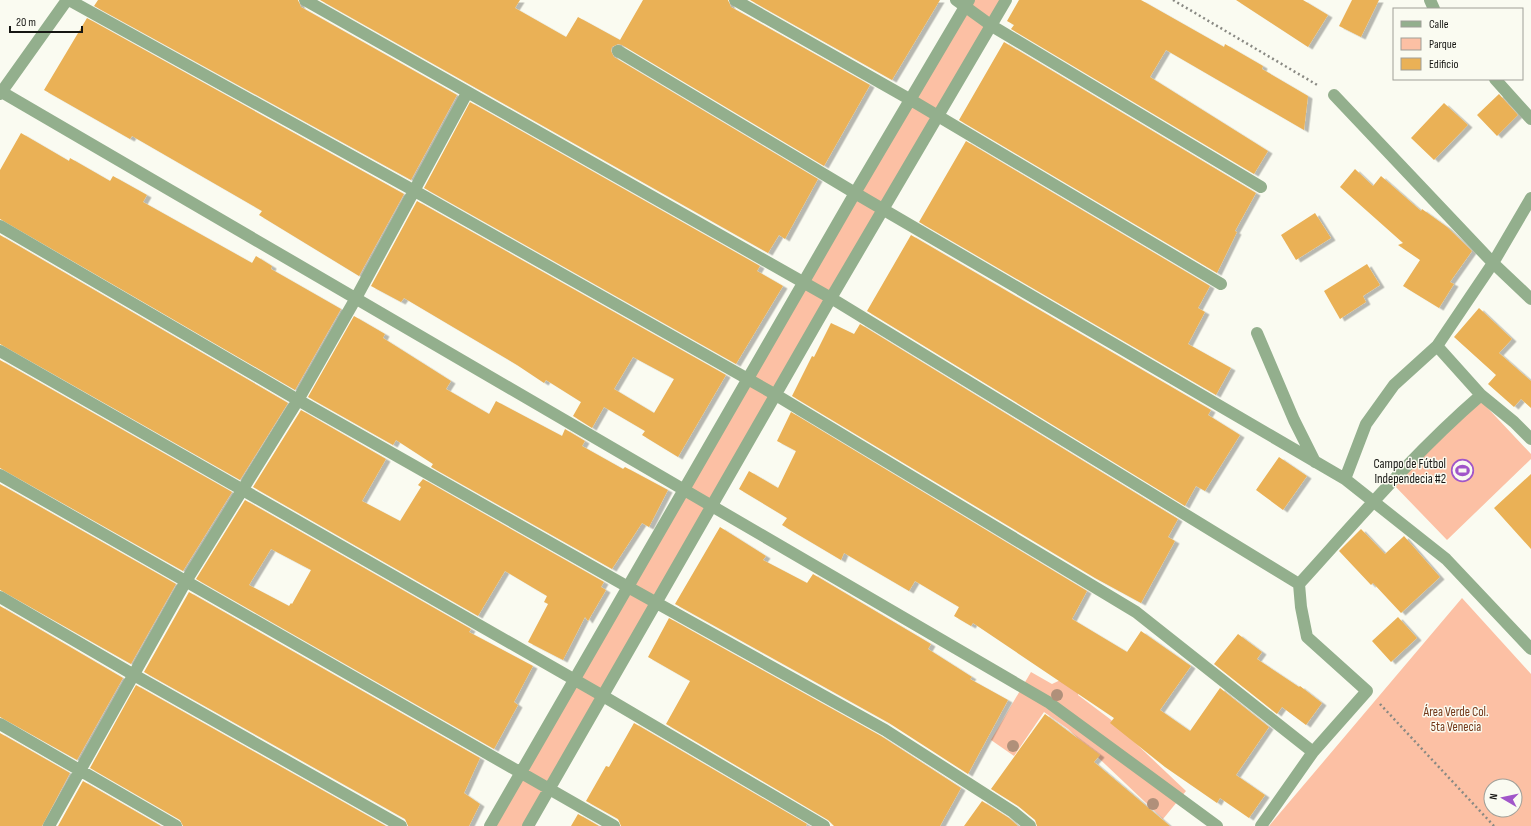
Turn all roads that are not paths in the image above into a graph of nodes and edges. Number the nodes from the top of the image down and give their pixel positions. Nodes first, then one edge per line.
1 (68, 0) edge
2 (305, 0) edge
3 (735, 0) edge
4 (1006, 0) edge
5 (964, 2) edge
6 (992, 26) junction
7 (618, 51) dead end
8 (1495, 80) edge
9 (0, 92) edge
10 (467, 92) junction
11 (1334, 95) road end
12 (911, 100) junction
13 (937, 115) junction
14 (1531, 119) edge
15 (1261, 187) dead end
16 (413, 190) junction
17 (855, 193) junction
18 (1531, 198) edge
19 (883, 208) junction
20 (0, 226) edge
21 (1493, 263) junction
22 (804, 283) junction
23 (1221, 284) dead end
24 (356, 298) junction
25 (830, 298) junction
26 (1531, 299) edge
27 (1257, 333) dead end
28 (1437, 346) junction
29 (0, 351) edge
30 (748, 379) junction
31 (776, 395) junction
32 (1481, 395) junction
33 (298, 400) junction
34 (1531, 439) edge
35 (1315, 462) junction
36 (0, 475) edge
37 (1345, 479) junction
38 (684, 490) junction
39 (243, 491) junction
40 (1375, 501) junction
41 (712, 506) junction
42 (186, 581) junction
43 (1299, 584) junction
44 (628, 588) junction
45 (0, 597) edge
46 (656, 603) junction
47 (1531, 649) edge
48 (134, 675) junction
49 (574, 680) junction
50 (603, 696) junction
51 (0, 724) edge
52 (1313, 752) junction
53 (81, 772) junction
54 (521, 772) junction
55 (549, 788) junction
56 (49, 826) edge
57 (176, 826) edge
58 (401, 826) edge
59 (490, 826) edge
60 (528, 826) edge
61 (614, 826) edge
62 (824, 826) edge
63 (1030, 826) edge
64 (1217, 826) edge
65 (1262, 826) edge

1 - 9 street
1 - 16 street
2 - 10 street
3 - 12 street
4 - 6 street
5 - 6 street
5 - 12 street
6 - 13 street
6 - 15 street
7 - 17 street
8 - 14 street
9 - 24 street
10 - 16 street
10 - 22 street
11 - 21 street
12 - 13 street
12 - 17 street
13 - 19 street
13 - 23 street
16 - 24 street
16 - 30 street
17 - 19 street
17 - 22 street
18 - 21 street
19 - 25 street
19 - 35 street
20 - 33 street
21 - 26 street
21 - 28 street
22 - 25 street
22 - 30 street
24 - 33 street
24 - 38 street
25 - 31 street
25 - 43 street
27 - 35 street
28 - 32 street
28 - 37 street
29 - 39 street
30 - 31 street
30 - 38 street
31 - 41 street
31 - 52 street
32 - 34 street
32 - 40 street
33 - 39 street
33 - 44 street
35 - 37 street
36 - 42 street
37 - 40 street
38 - 41 street
38 - 44 street
39 - 42 street
39 - 49 street
40 - 43 street
40 - 47 street
41 - 46 street
41 - 64 street
42 - 48 street
42 - 54 street
43 - 52 street
44 - 46 street
44 - 49 street
45 - 48 street
46 - 50 street
46 - 63 street
48 - 53 street
48 - 58 street
49 - 50 street
49 - 54 street
50 - 55 street
50 - 62 street
51 - 53 street
52 - 65 street
53 - 56 street
53 - 57 street
54 - 55 street
54 - 59 street
55 - 60 street
55 - 61 street

